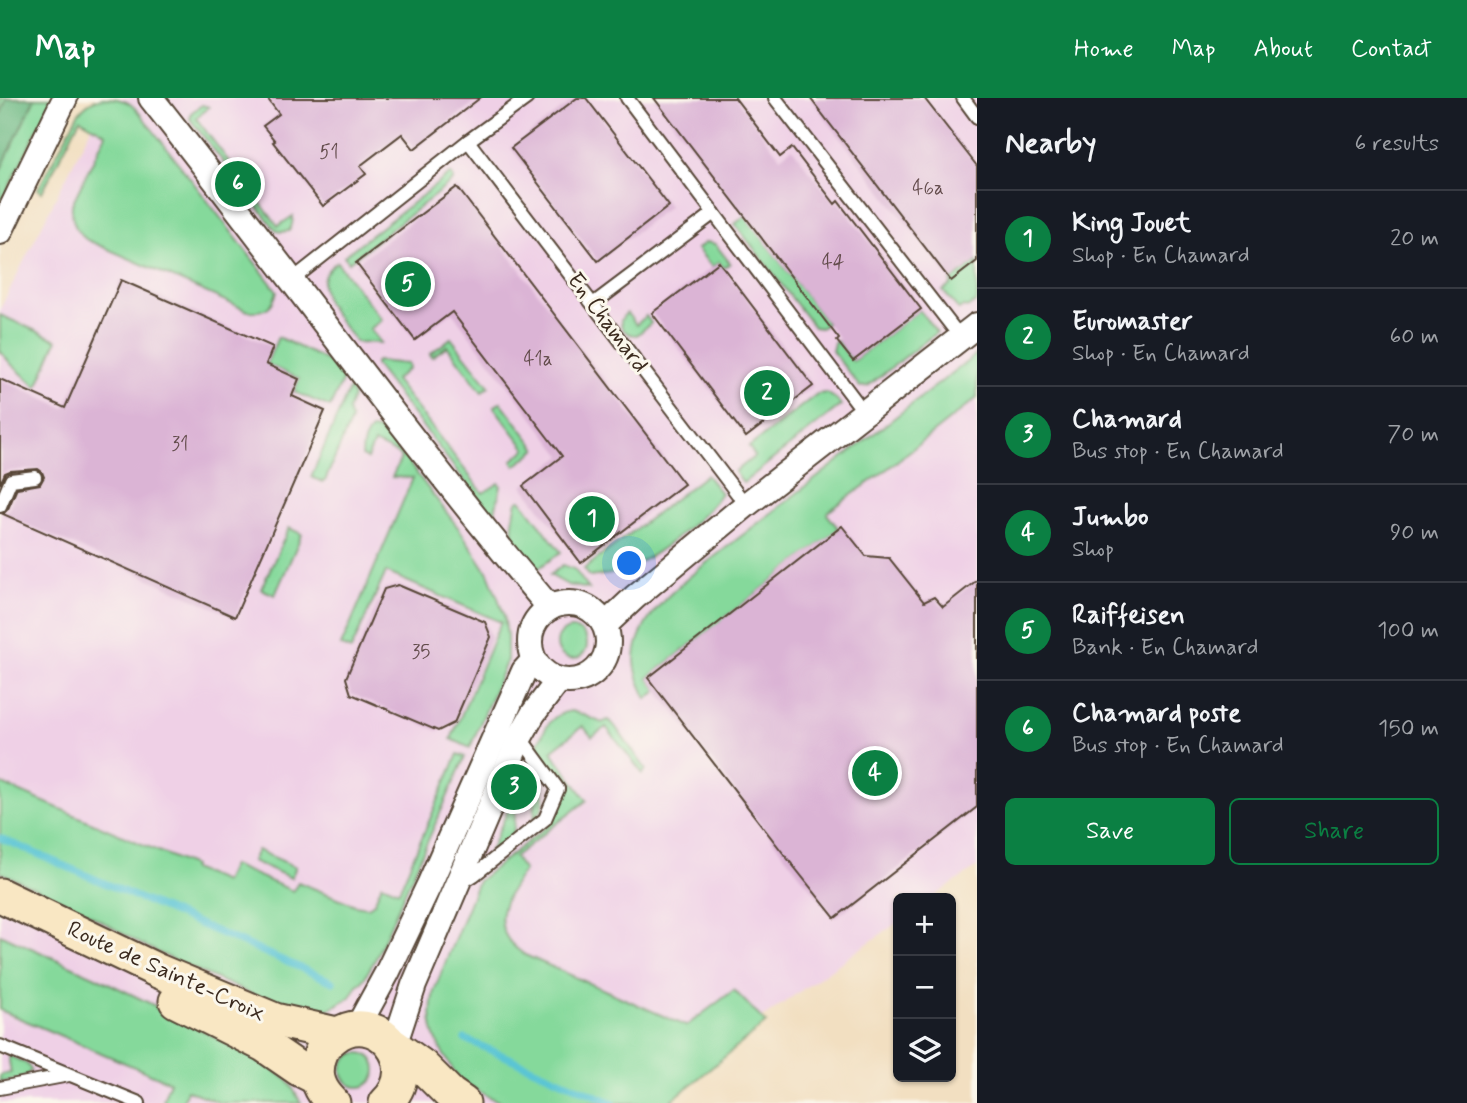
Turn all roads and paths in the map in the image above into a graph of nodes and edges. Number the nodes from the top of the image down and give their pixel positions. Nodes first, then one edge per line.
1 (65, 98) edge
2 (150, 98) edge
3 (527, 98) edge
4 (626, 98) edge
5 (775, 98) edge
6 (962, 98) edge
7 (977, 117) edge
8 (468, 141) junction
9 (714, 213) junction
10 (0, 232) edge
11 (292, 280) junction
12 (593, 304) junction
13 (969, 331) edge
14 (864, 412) junction
15 (34, 477) dead end
16 (746, 505) junction
17 (0, 506) edge
18 (550, 608) junction
19 (605, 625) junction
20 (534, 660) junction
21 (558, 680) junction
22 (520, 737) junction
23 (454, 888) junction
24 (0, 895) edge
25 (0, 918) edge
26 (347, 1031) junction
27 (0, 1046) edge
28 (394, 1046) junction
29 (69, 1075) junction
30 (0, 1088) edge
31 (324, 1094) edge
32 (139, 1103) edge
33 (386, 1103) edge
34 (463, 1103) edge

1 - 10 street
2 - 11 street
3 - 8 lane
4 - 9 lane
5 - 13 lane
6 - 7 lane
8 - 11 lane
8 - 12 lane, En Chamard
9 - 12 lane
9 - 14 lane
11 - 18 street
12 - 16 lane, En Chamard
13 - 14 street
14 - 16 street
15 - 17 lane
16 - 19 street
18 - 19 street
18 - 20 street
19 - 21 street
20 - 21 street
20 - 26 street
21 - 22 street
22 - 23 street
22 - 23 lane
23 - 28 street
24 - 26 main road, Route de Sainte-Croix
25 - 31 main road, Route de Sainte-Croix
26 - 28 main road, Route de Sainte-Croix
26 - 31 main road
27 - 29 lane
28 - 33 main road
28 - 34 main road
29 - 30 lane
29 - 32 lane

